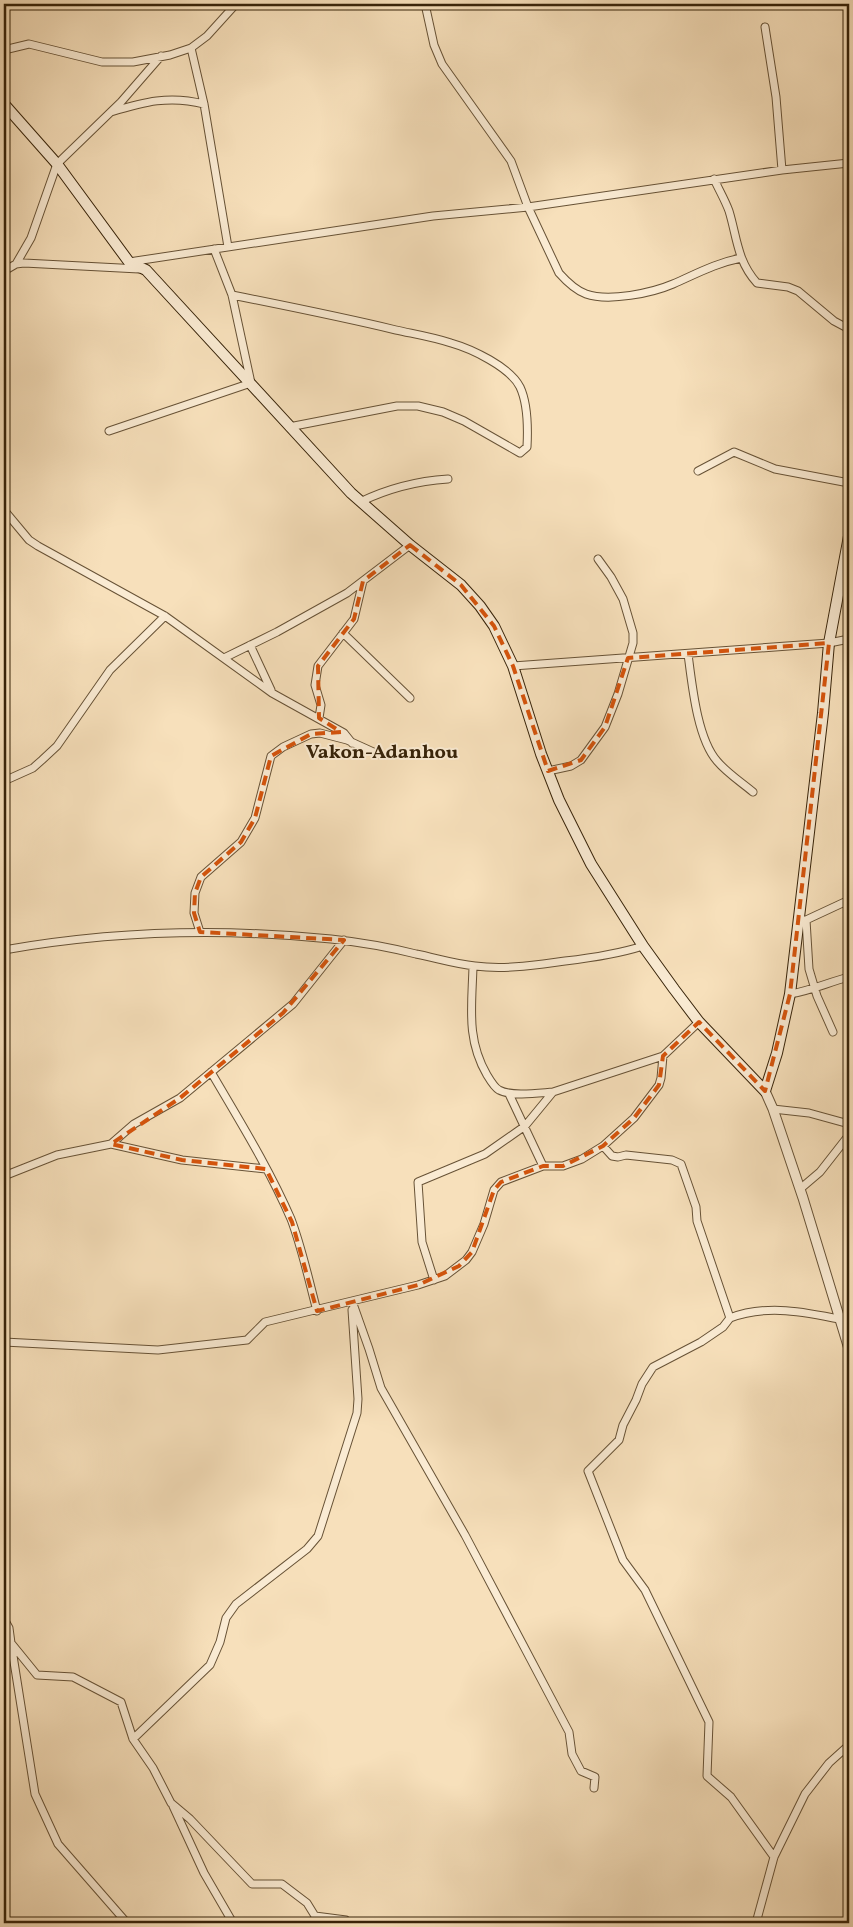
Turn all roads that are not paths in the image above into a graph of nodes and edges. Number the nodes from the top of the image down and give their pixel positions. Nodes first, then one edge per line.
1 (236, 4) edge
2 (425, 4) edge
3 (765, 27) dead end
4 (191, 48) junction
5 (4, 50) edge
6 (161, 56) junction
7 (4, 104) edge
8 (204, 104) junction
9 (110, 113) junction
10 (849, 163) edge
11 (57, 164) junction
12 (782, 170) junction
13 (714, 179) junction
14 (528, 207) junction
15 (228, 247) junction
16 (214, 250) junction
17 (741, 258) junction
18 (129, 262) junction
19 (16, 264) junction
20 (4, 270) edge
21 (146, 270) junction
22 (232, 295) junction
23 (849, 329) edge
24 (251, 383) junction
25 (289, 427) junction
26 (109, 431) dead end
27 (698, 471) dead end
28 (448, 479) dead end
29 (849, 483) edge
30 (360, 502) junction
31 (4, 510) edge
32 (849, 536) edge
33 (410, 545) junction
34 (598, 560) dead end
35 (363, 580) junction
36 (166, 616) junction
37 (343, 633) junction
38 (849, 639) edge
39 (829, 643) junction
40 (250, 645) junction
41 (688, 654) junction
42 (224, 658) junction
43 (628, 658) junction
44 (513, 666) junction
45 (272, 693) junction
46 (410, 698) dead end
47 (319, 718) junction
48 (352, 743) junction
49 (380, 755) dead end
50 (548, 771) junction
51 (4, 781) edge
52 (753, 792) dead end
53 (849, 900) edge
54 (803, 920) junction
55 (200, 932) junction
56 (344, 940) junction
57 (643, 946) junction
58 (4, 950) edge
59 (473, 966) junction
60 (849, 977) edge
61 (815, 987) junction
62 (790, 994) junction
63 (699, 1022) junction
64 (833, 1032) dead end
65 (663, 1056) junction
66 (211, 1072) junction
67 (765, 1091) junction
68 (553, 1092) junction
69 (509, 1094) junction
70 (773, 1109) junction
71 (849, 1124) edge
72 (525, 1126) junction
73 (849, 1135) edge
74 (111, 1144) junction
75 (603, 1146) junction
76 (543, 1166) junction
77 (266, 1169) junction
78 (4, 1176) edge
79 (800, 1189) junction
80 (434, 1280) junction
81 (352, 1301) junction
82 (317, 1311) junction
83 (730, 1318) junction
84 (845, 1320) edge
85 (4, 1342) edge
86 (849, 1349) edge
87 (4, 1618) edge
88 (11, 1643) junction
89 (133, 1739) junction
90 (849, 1745) edge
91 (594, 1788) dead end
92 (171, 1803) junction
93 (774, 1857) junction
94 (127, 1923) edge
95 (233, 1923) edge
96 (350, 1923) edge
97 (756, 1923) edge

1 - 4 street
2 - 14 street
3 - 12 street
4 - 6 street
4 - 8 street
5 - 6 street
6 - 9 street
7 - 11 main road
8 - 9 street
8 - 15 street
9 - 11 street
10 - 12 street
11 - 18 main road
11 - 19 street
12 - 13 street
13 - 14 street
13 - 17 street
14 - 15 street
14 - 17 street
15 - 16 street
16 - 18 street
16 - 22 street
17 - 23 street
18 - 21 main road
19 - 20 street
19 - 21 street
21 - 24 main road
22 - 24 street
22 - 25 street
24 - 25 main road
24 - 26 street
25 - 30 main road
27 - 29 street
28 - 30 street
30 - 33 main road
31 - 36 street
32 - 39 main road
33 - 35 street
33 - 44 main road
34 - 43 street
35 - 37 street
35 - 40 street
36 - 42 street
36 - 51 street
37 - 46 street
37 - 47 street
38 - 39 street
39 - 41 street
39 - 54 main road
40 - 42 street
40 - 45 street
41 - 43 street
41 - 52 street
42 - 45 street
43 - 44 street
43 - 50 street
44 - 50 main road
45 - 47 street
47 - 48 street
48 - 49 street
48 - 55 street
50 - 57 main road
53 - 54 street
54 - 61 street
54 - 62 main road
55 - 56 street
55 - 58 street
56 - 59 street
56 - 66 street
57 - 59 street
57 - 63 main road
59 - 69 street
60 - 61 street
61 - 62 street
61 - 64 street
62 - 67 main road
63 - 65 street
63 - 67 main road
65 - 68 street
65 - 75 street
66 - 74 street
66 - 77 street
67 - 70 street
68 - 69 street
68 - 72 street
69 - 72 street
70 - 71 street
70 - 79 street
72 - 76 street
72 - 80 street
73 - 79 street
74 - 77 street
74 - 78 street
75 - 76 street
75 - 83 street
76 - 80 street
77 - 82 street
79 - 84 street
80 - 81 street
81 - 82 street
81 - 89 street
81 - 91 street
82 - 85 street
83 - 84 street
83 - 93 street
84 - 86 street
87 - 88 street
88 - 89 street
88 - 94 street
89 - 92 street
90 - 93 street
92 - 95 street
92 - 96 street
93 - 97 street

